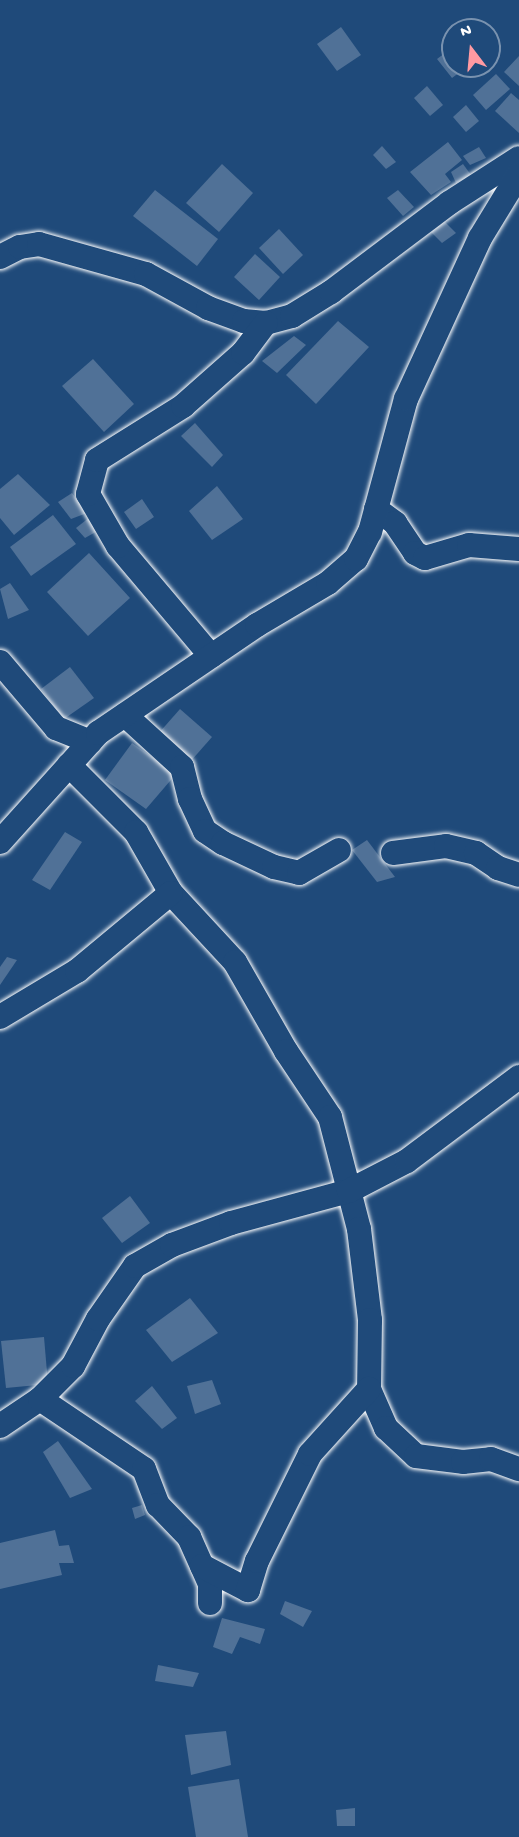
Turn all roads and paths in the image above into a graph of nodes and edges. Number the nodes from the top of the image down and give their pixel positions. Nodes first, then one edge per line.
1 (519, 158) edge
2 (519, 174) edge
3 (0, 257) edge
4 (266, 323) junction
5 (376, 509) junction
6 (519, 549) edge
7 (211, 656) junction
8 (0, 662) edge
9 (125, 715) junction
10 (90, 742) junction
11 (69, 765) junction
12 (0, 842) edge
13 (339, 850) dead end
14 (393, 853) dead end
15 (519, 875) edge
16 (171, 893) junction
17 (0, 1017) edge
18 (519, 1077) edge
19 (349, 1191) junction
20 (369, 1389) junction
21 (40, 1400) junction
22 (0, 1426) edge
23 (519, 1469) edge
24 (202, 1566) junction
25 (210, 1603) dead end

1 - 4 street
2 - 5 street
3 - 4 street
4 - 7 street
5 - 6 street
5 - 7 street
7 - 9 street
8 - 10 street
9 - 10 street
9 - 13 street
10 - 11 street
11 - 12 street
11 - 16 street
14 - 15 street
16 - 17 street
16 - 19 street
18 - 19 street
19 - 20 street
19 - 21 street
20 - 23 street
20 - 24 street
21 - 22 street
21 - 24 street
24 - 25 street

